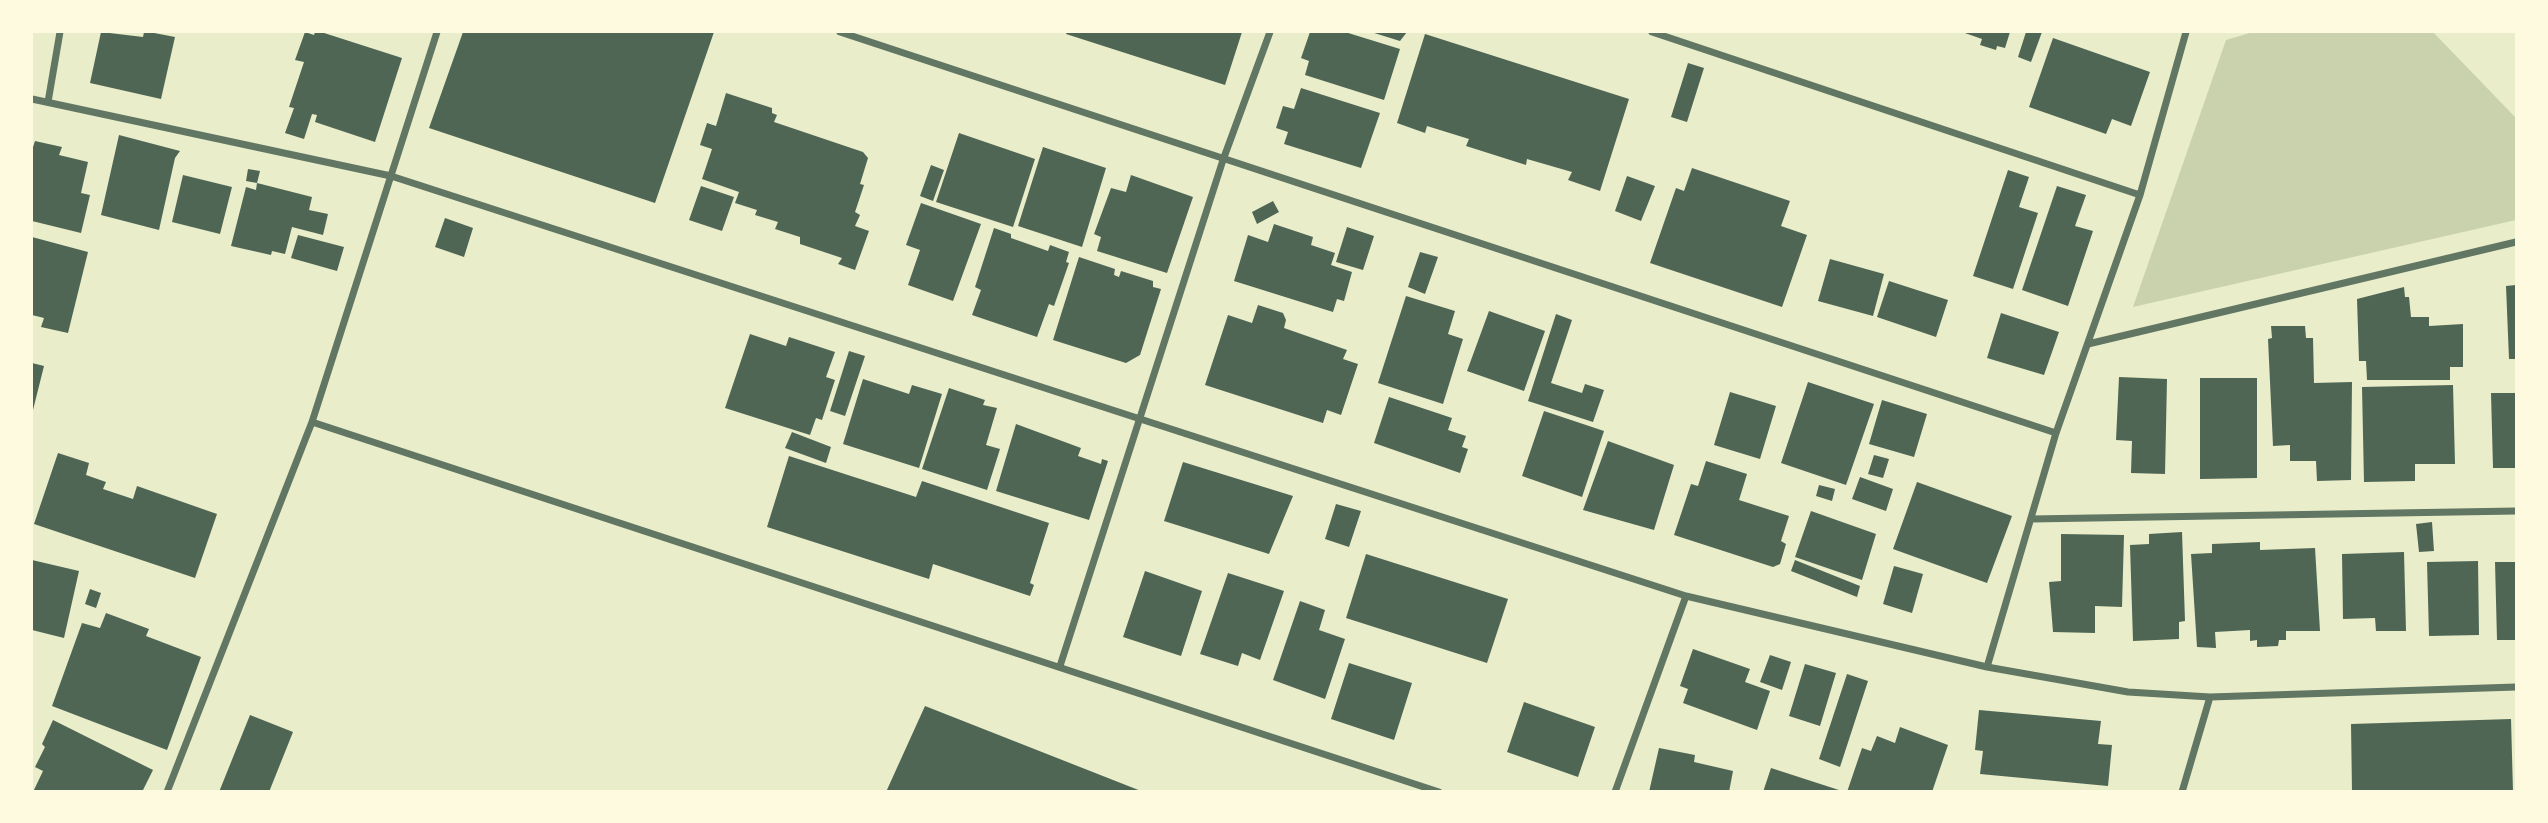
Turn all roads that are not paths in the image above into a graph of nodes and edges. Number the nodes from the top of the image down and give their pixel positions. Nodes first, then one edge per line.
1 (60, 32) edge
2 (437, 32) edge
3 (840, 32) edge
4 (1270, 32) edge
5 (1652, 32) edge
6 (2186, 32) edge
7 (32, 99) edge
8 (48, 102) junction
9 (1223, 160) junction
10 (391, 176) junction
11 (2140, 195) junction
12 (2516, 242) edge
13 (2088, 344) junction
14 (1139, 420) junction
15 (312, 422) junction
16 (2056, 433) junction
17 (2516, 511) edge
18 (2031, 519) junction
19 (1686, 596) junction
20 (1060, 666) junction
21 (1987, 667) junction
22 (2516, 687) edge
23 (2210, 697) junction
24 (167, 792) edge
25 (1439, 792) edge
26 (1615, 792) edge
27 (2182, 792) edge

1 - 8 street
2 - 10 street
3 - 9 street
4 - 9 street
5 - 11 street
6 - 11 street
7 - 8 street
8 - 10 street
9 - 14 street
9 - 16 street
10 - 14 street
10 - 15 street
11 - 13 street
12 - 13 street
13 - 16 street
14 - 19 street
14 - 20 street
15 - 20 street
15 - 24 street
16 - 18 street
17 - 18 street
18 - 21 street
19 - 21 street
19 - 26 street
20 - 25 street
21 - 23 street
22 - 23 street
23 - 27 street

